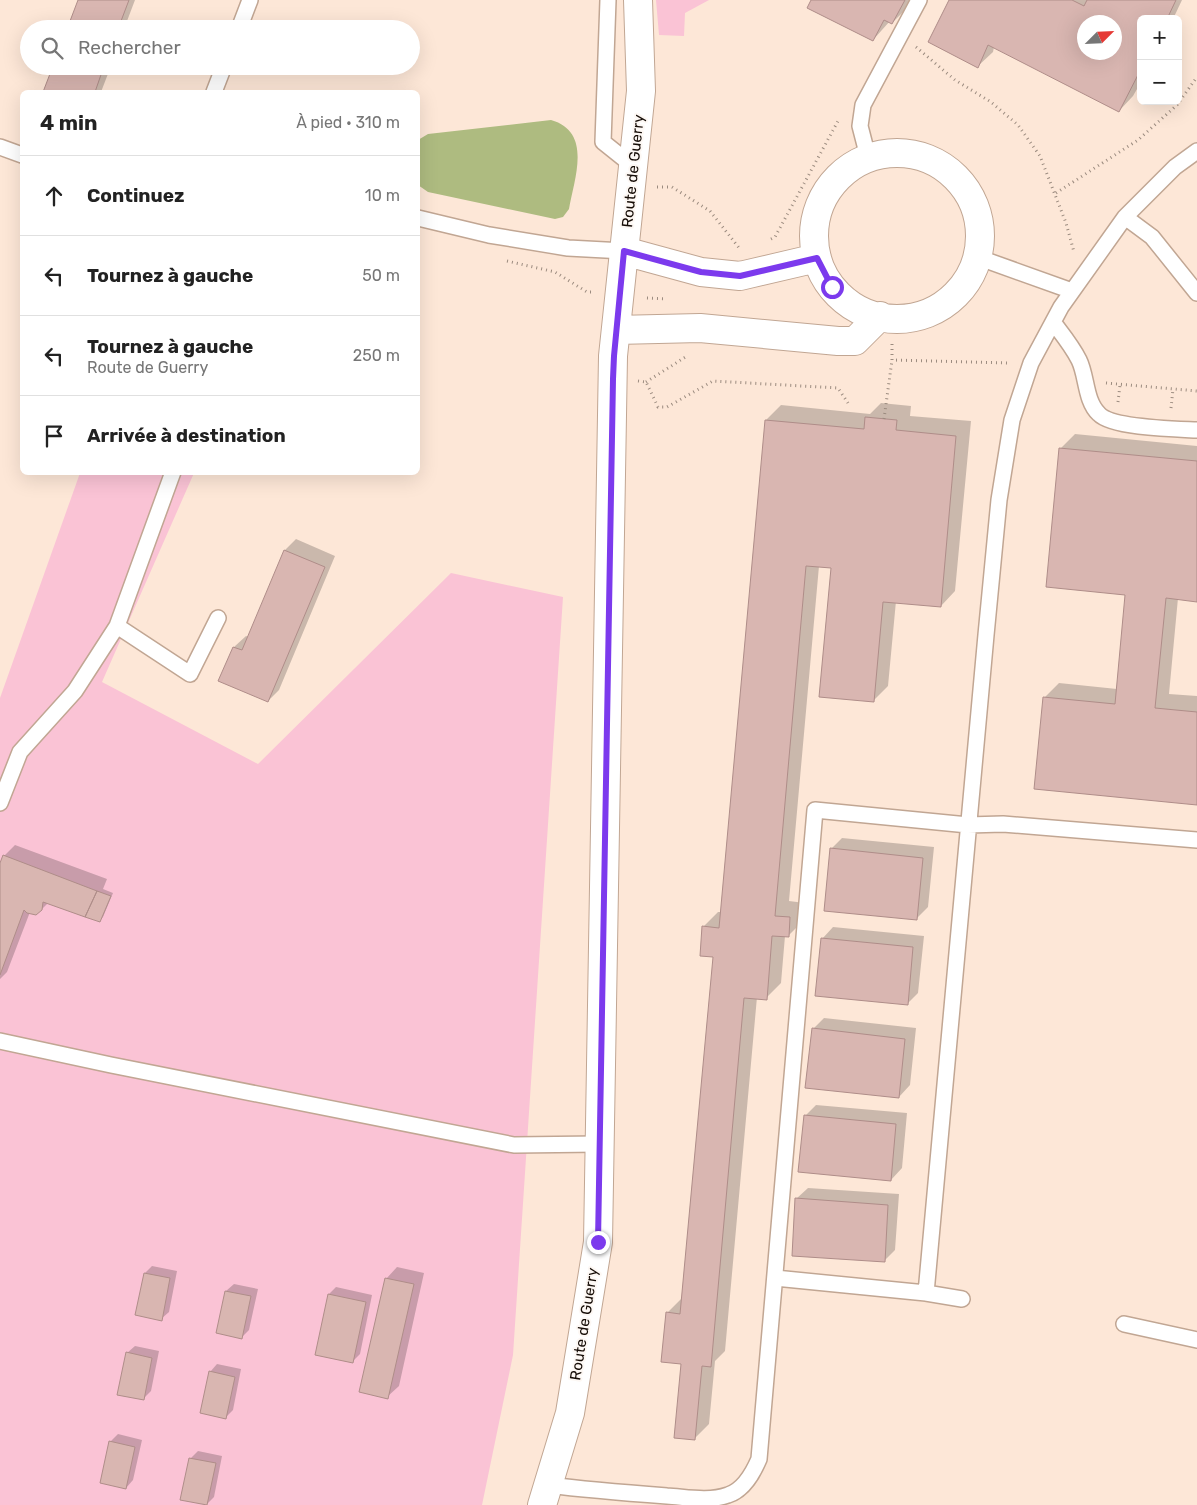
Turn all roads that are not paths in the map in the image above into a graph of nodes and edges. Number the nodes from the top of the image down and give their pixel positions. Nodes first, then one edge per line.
1 (250, 0) edge
2 (608, 0) edge
3 (638, 0) edge
4 (919, 0) edge
5 (242, 20) edge
6 (221, 75) edge
7 (215, 90) edge
8 (0, 147) edge
9 (1197, 151) edge
10 (20, 154) edge
11 (868, 157) junction
12 (632, 177) junction
13 (1124, 217) junction
14 (420, 218) edge
15 (624, 251) junction
16 (977, 257) junction
17 (817, 258) junction
18 (1072, 291) junction
19 (1197, 294) edge
20 (886, 317) junction
21 (1053, 322) junction
22 (616, 330) junction
23 (1197, 430) edge
24 (172, 475) edge
25 (218, 618) dead end
26 (117, 626) junction
27 (0, 803) edge
28 (968, 825) junction
29 (1197, 840) edge
30 (0, 1041) edge
31 (599, 1144) junction
32 (775, 1278) junction
33 (926, 1293) junction
34 (962, 1299) dead end
35 (1124, 1324) dead end
36 (1197, 1340) edge
37 (546, 1495) edge

1 - 5 lane
2 - 12 lane
3 - 12 street, Route de Guerry
4 - 11 lane
6 - 7 lane
8 - 10 lane
9 - 13 lane
11 - 16 street
11 - 17 street
12 - 15 street, Route de Guerry
13 - 18 lane
13 - 19 lane
14 - 15 lane
15 - 17 street
15 - 22 street, Route de Guerry
16 - 18 lane
16 - 20 street
17 - 20 street
18 - 21 lane
20 - 22 street
21 - 23 lane
21 - 28 lane
22 - 31 street, Route de Guerry
24 - 26 lane
25 - 26 lane
26 - 27 lane
28 - 29 lane
28 - 32 lane
28 - 33 lane
30 - 31 lane
31 - 37 street, Route de Guerry
32 - 33 lane
32 - 37 lane
33 - 34 lane
35 - 36 lane

